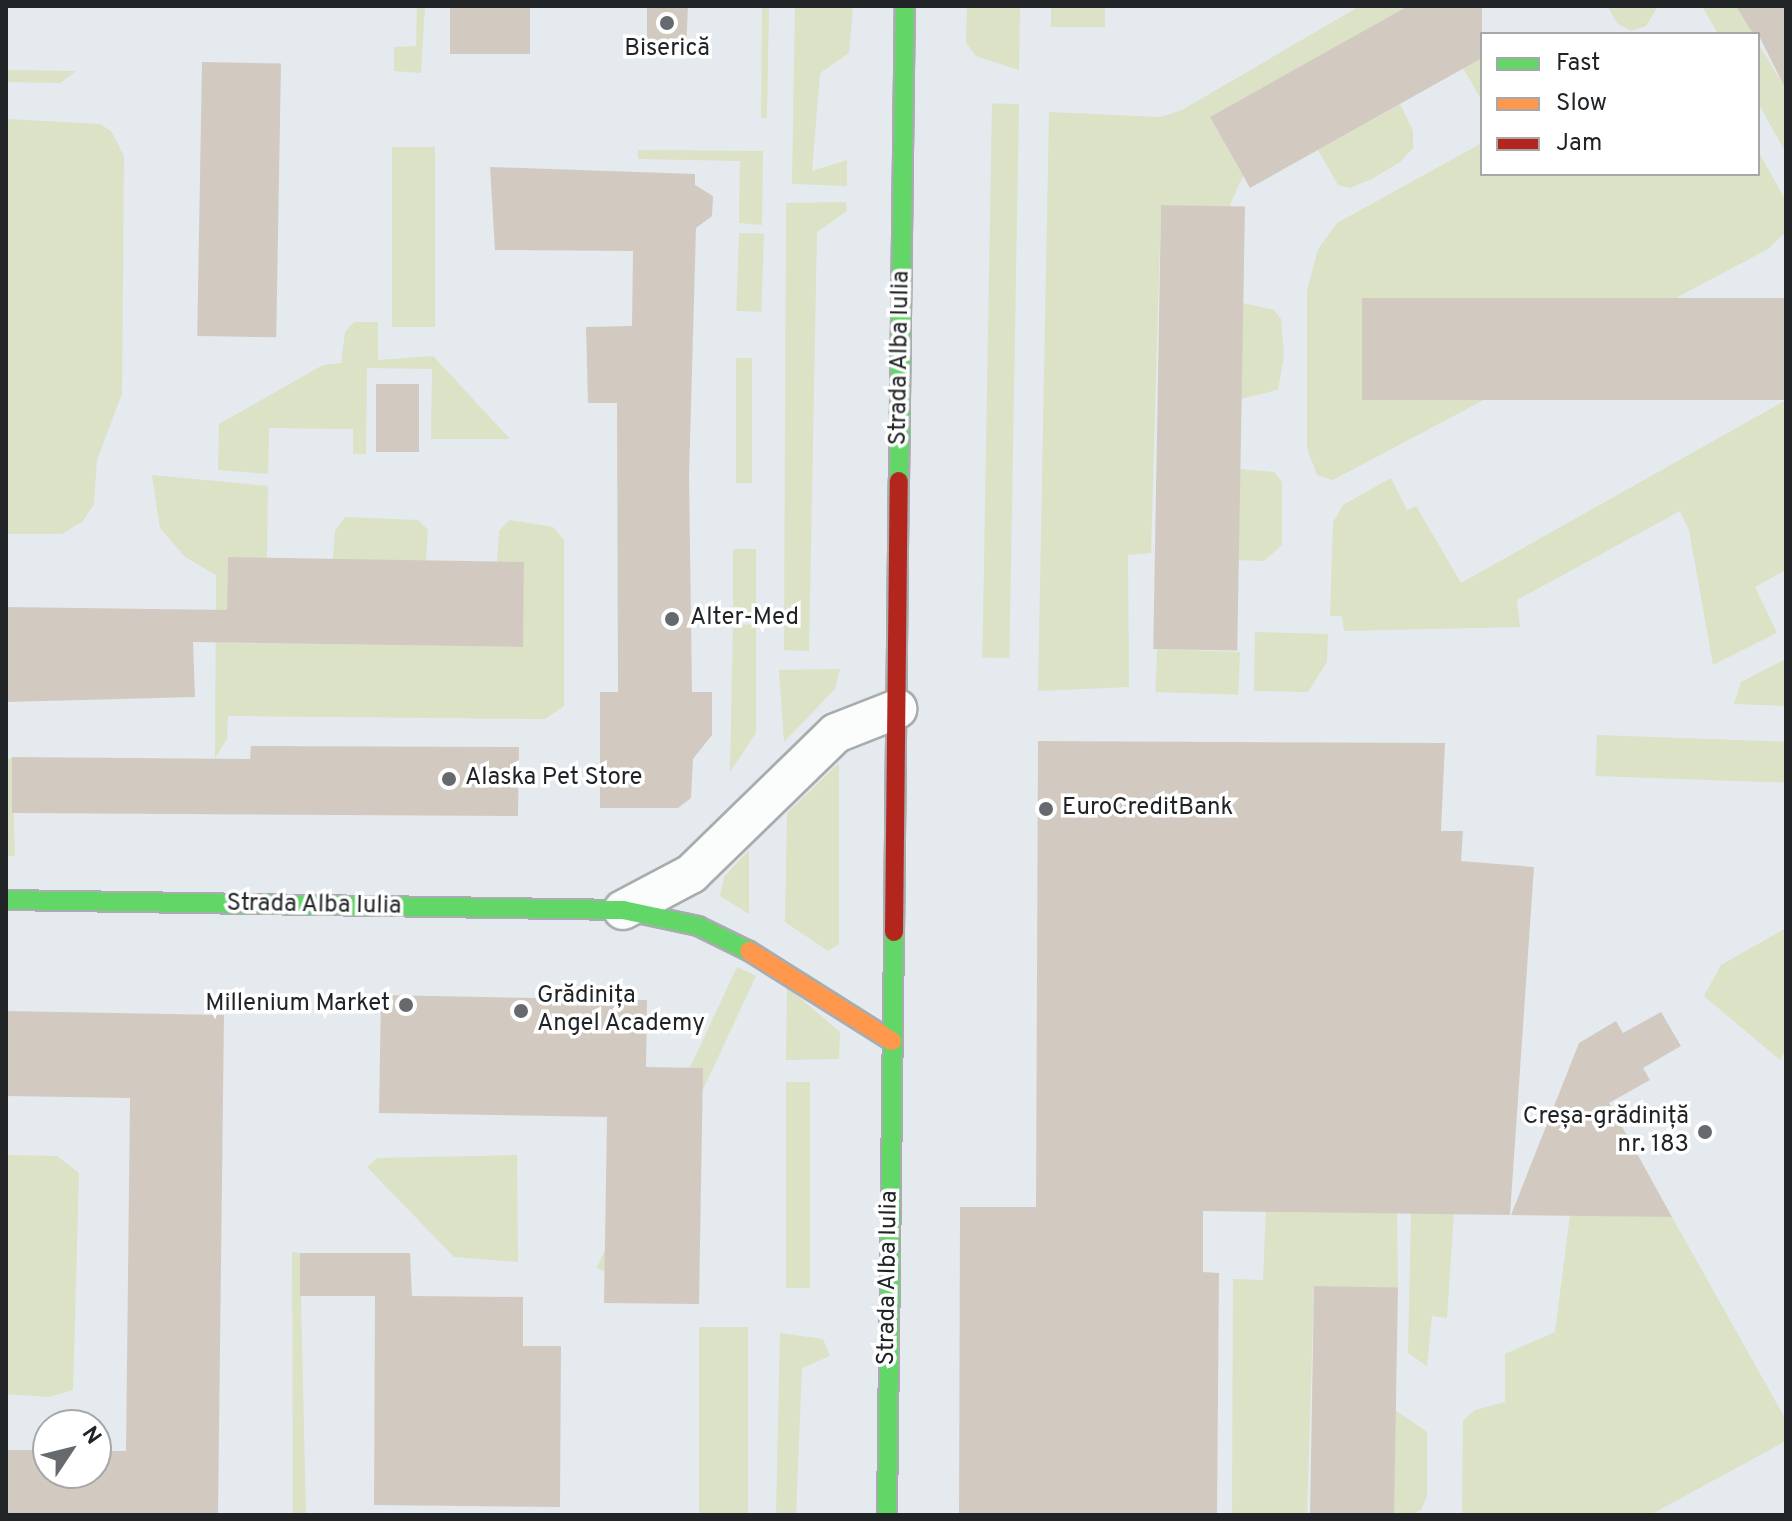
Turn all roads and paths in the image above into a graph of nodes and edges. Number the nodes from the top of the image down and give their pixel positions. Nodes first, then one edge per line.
1 (905, 6) edge
2 (897, 709) junction
3 (6, 900) edge
4 (623, 910) junction
5 (892, 1041) junction
6 (887, 1515) edge

1 - 2 main road, Strada Alba Iulia
2 - 4 street, Strada Alba Iulia
2 - 5 main road, Strada Alba Iulia
3 - 4 main road, Strada Alba Iulia
4 - 5 main road, Strada Alba Iulia
5 - 6 main road, Strada Alba Iulia

